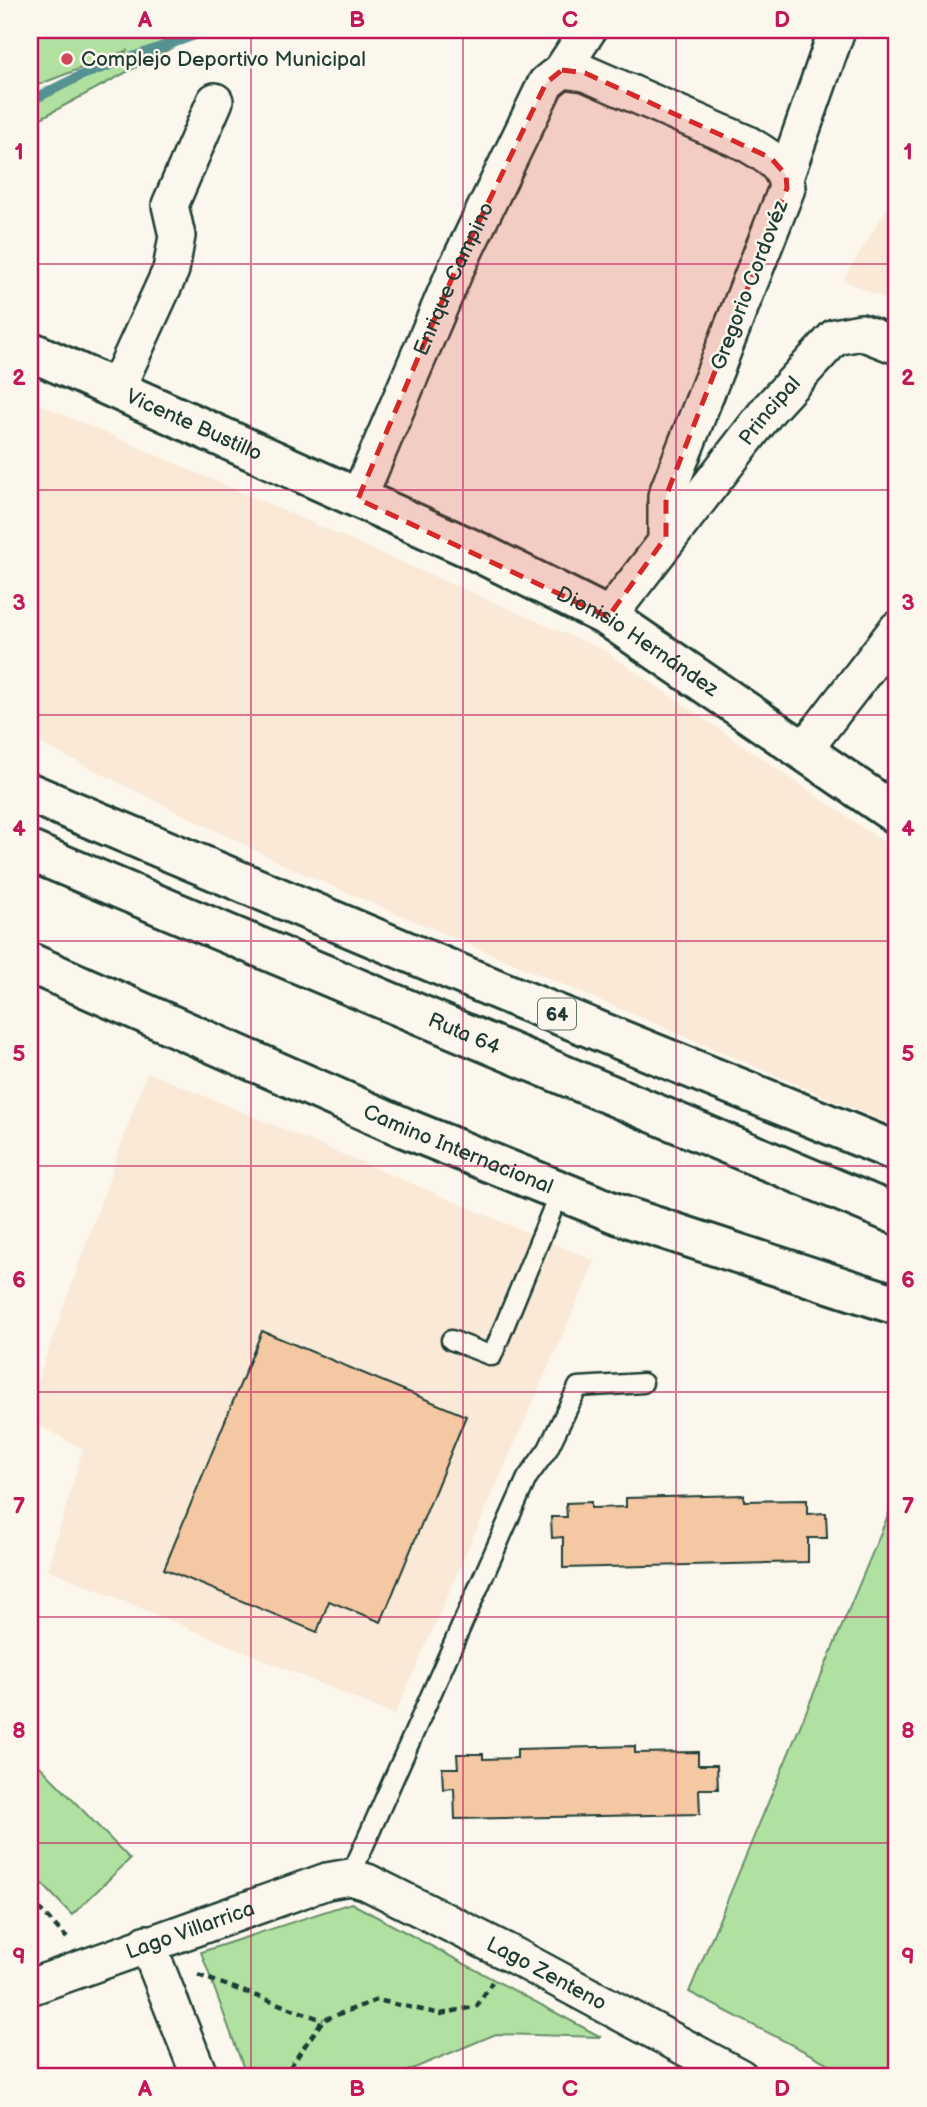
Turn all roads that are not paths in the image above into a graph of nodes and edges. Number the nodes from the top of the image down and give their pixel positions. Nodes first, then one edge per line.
1 (588, 30) edge
2 (837, 30) edge
3 (562, 69) junction
4 (215, 101) dead end
5 (786, 175) junction
6 (897, 345) edge
7 (30, 351) edge
8 (116, 390) junction
9 (358, 499) junction
10 (666, 537) junction
11 (608, 617) junction
12 (897, 629) edge
13 (804, 750) junction
14 (30, 793) edge
15 (897, 815) edge
16 (30, 851) edge
17 (30, 963) edge
18 (897, 1152) edge
19 (560, 1191) junction
20 (897, 1214) edge
21 (897, 1305) edge
22 (451, 1340) dead end
23 (643, 1383) dead end
24 (350, 1877) junction
25 (150, 1951) junction
26 (30, 1987) edge
27 (200, 2077) edge
28 (740, 2077) edge

1 - 3 street, Enrique Campino
2 - 5 street
3 - 5 street, Gregorio Cordovéz
3 - 9 street, Enrique Campino
4 - 8 street
5 - 10 street, Gregorio Cordovéz
6 - 10 street, Principal
7 - 8 main road, Vicente Bustillo
8 - 9 main road, Vicente Bustillo
9 - 11 main road, Dionisio Hernández
10 - 11 street
11 - 13 main road, Dionisio Hernández
12 - 13 street
13 - 15 main road, Dionisio Hernández
14 - 18 main road, 64
16 - 20 main road, Ruta 64
17 - 19 main road, Camino Internacional
19 - 21 main road, Camino Internacional
19 - 22 lane
23 - 24 lane
24 - 25 street, Lago Villarrica
24 - 28 street, Lago Zenteno
25 - 26 street, Lago Villarrica
25 - 27 street

